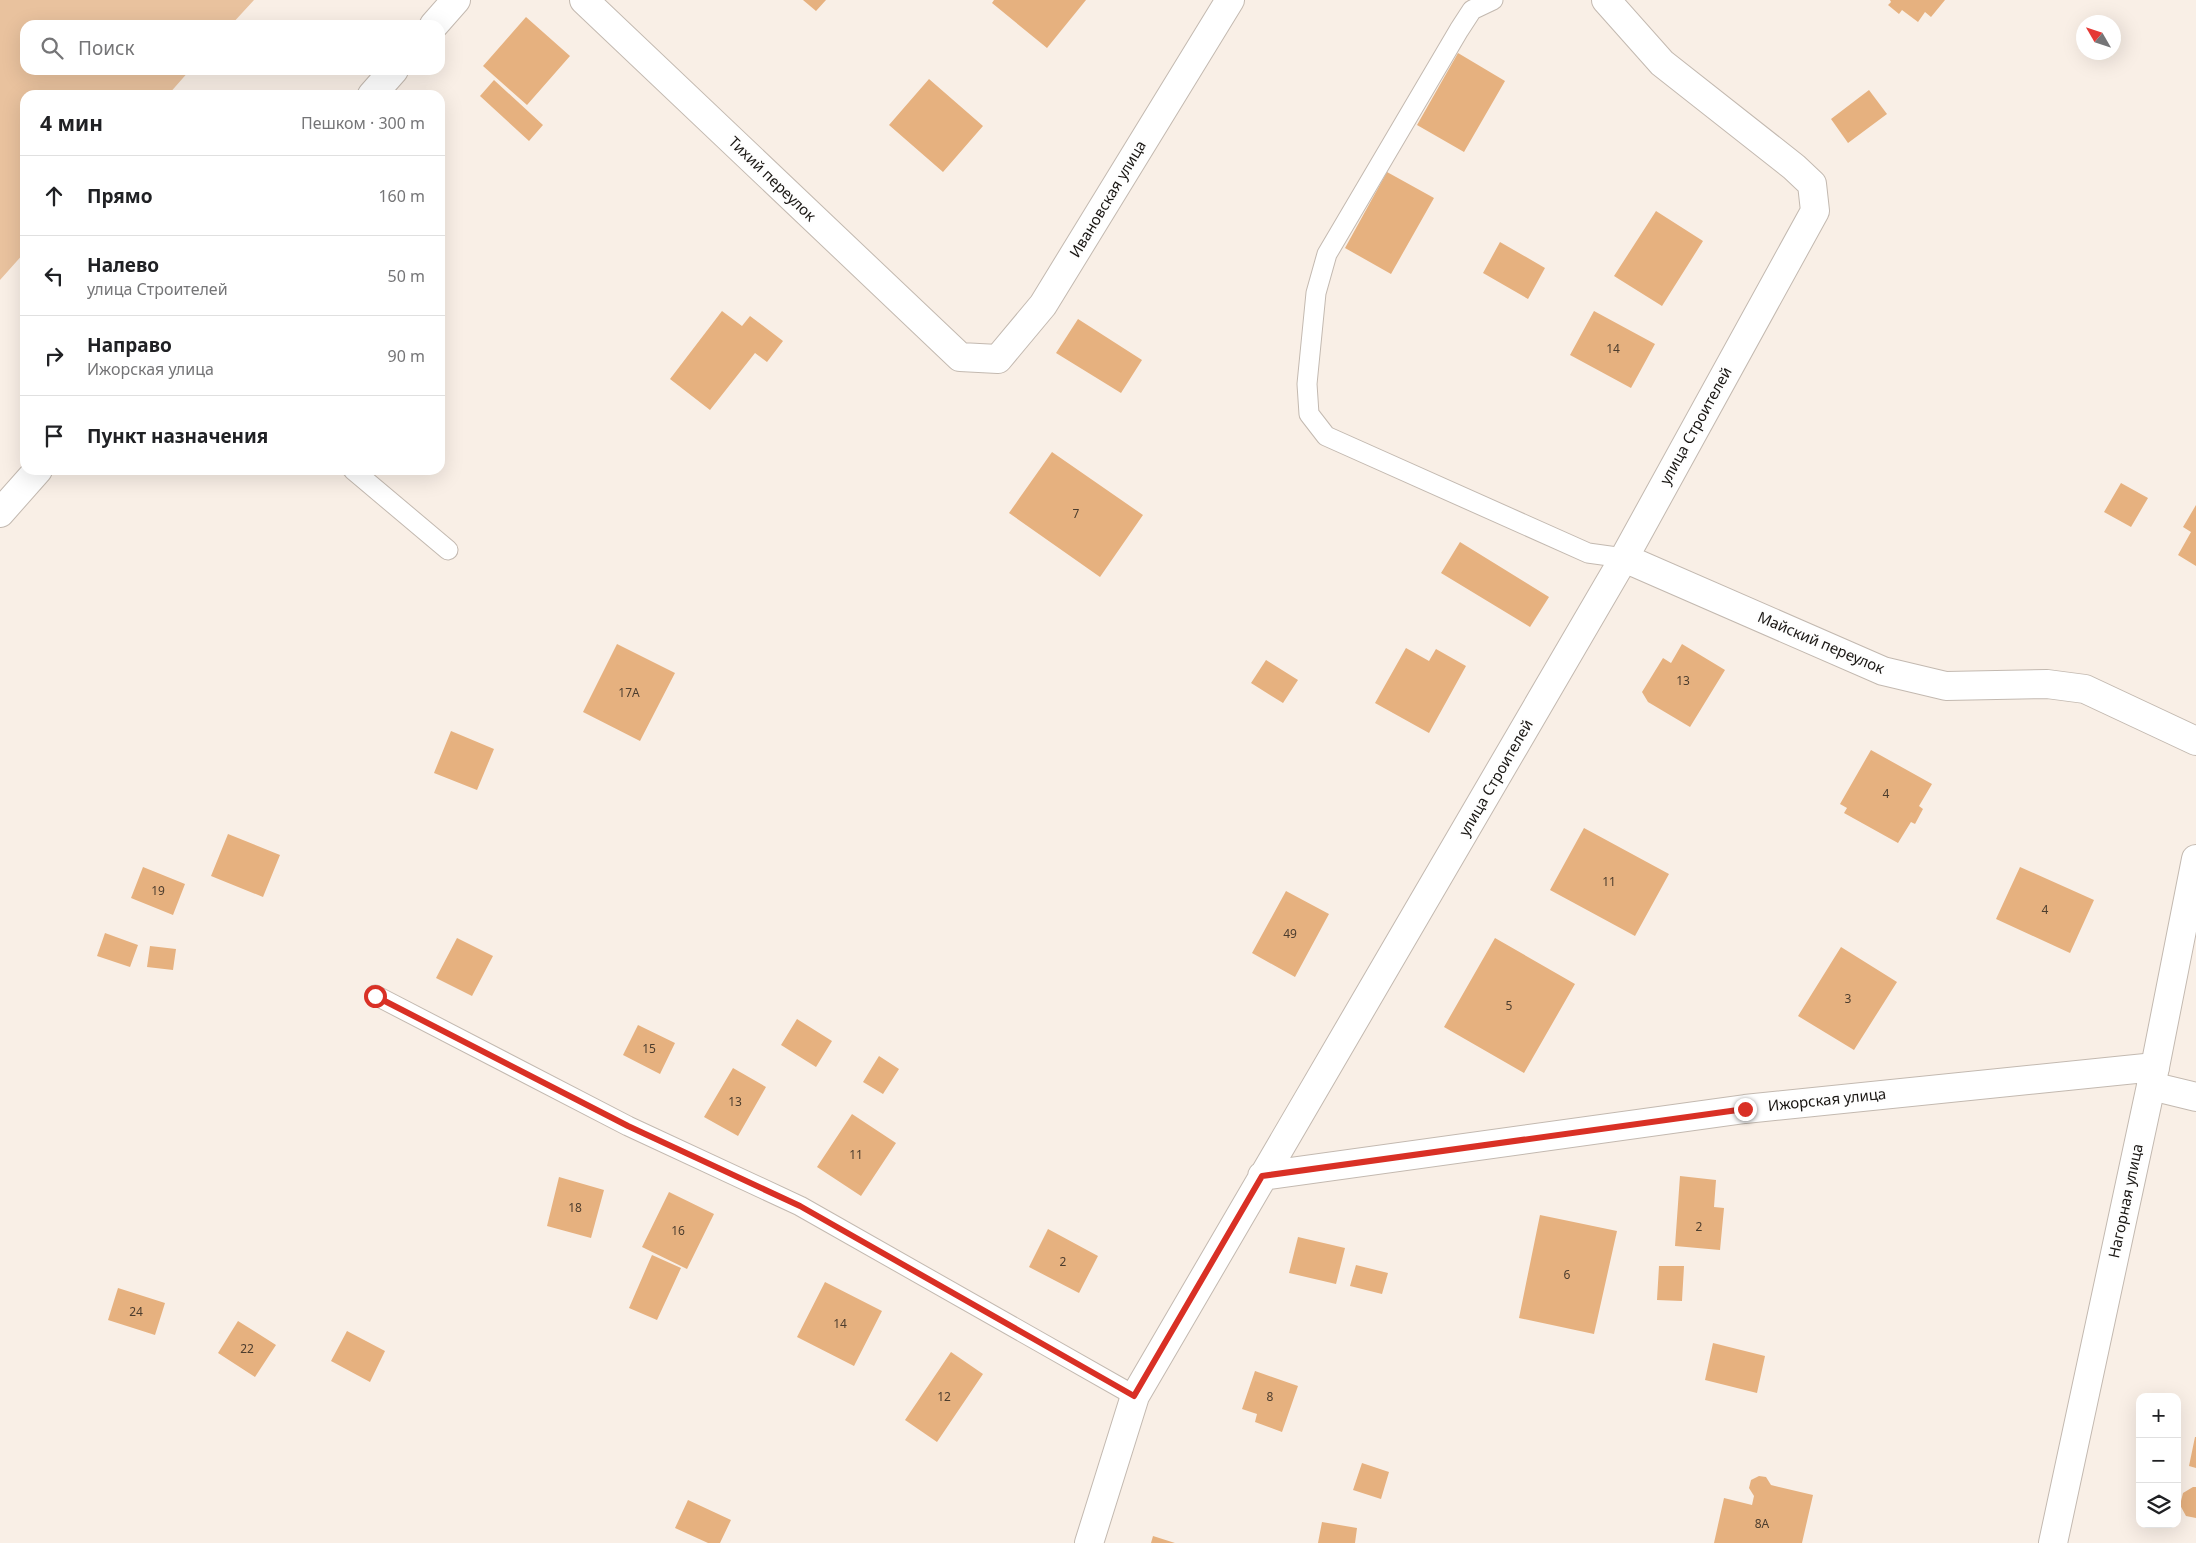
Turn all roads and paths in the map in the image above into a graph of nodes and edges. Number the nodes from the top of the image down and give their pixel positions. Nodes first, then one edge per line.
1 (456, 0) edge
2 (584, 0) edge
3 (1230, 0) edge
4 (1493, 0) edge
5 (1606, 0) edge
6 (438, 20) edge
7 (390, 75) edge
8 (376, 90) edge
9 (960, 358) joint
10 (34, 475) edge
11 (359, 475) edge
12 (0, 513) edge
13 (448, 550) dead end
14 (1624, 558) junction
15 (2196, 741) edge
16 (2196, 860) edge
17 (375, 996) dead end
18 (2153, 1076) junction
19 (2196, 1097) edge
20 (1262, 1176) junction
21 (1134, 1396) junction
22 (1089, 1543) edge
23 (2053, 1543) edge

1 - 6 street
2 - 9 street, Тихий переулок
3 - 9 street, Ивановская улица
4 - 14 lane
5 - 14 street, улица Строителей
7 - 8 street
10 - 12 street
11 - 13 lane
14 - 15 street, Майский переулок
14 - 20 street, улица Строителей
16 - 18 street, Нагорная улица
17 - 21 lane
18 - 19 street, Ижорская улица
18 - 20 street, Ижорская улица
18 - 23 street, Нагорная улица
20 - 21 street, улица Строителей
21 - 22 street, улица Строителей

